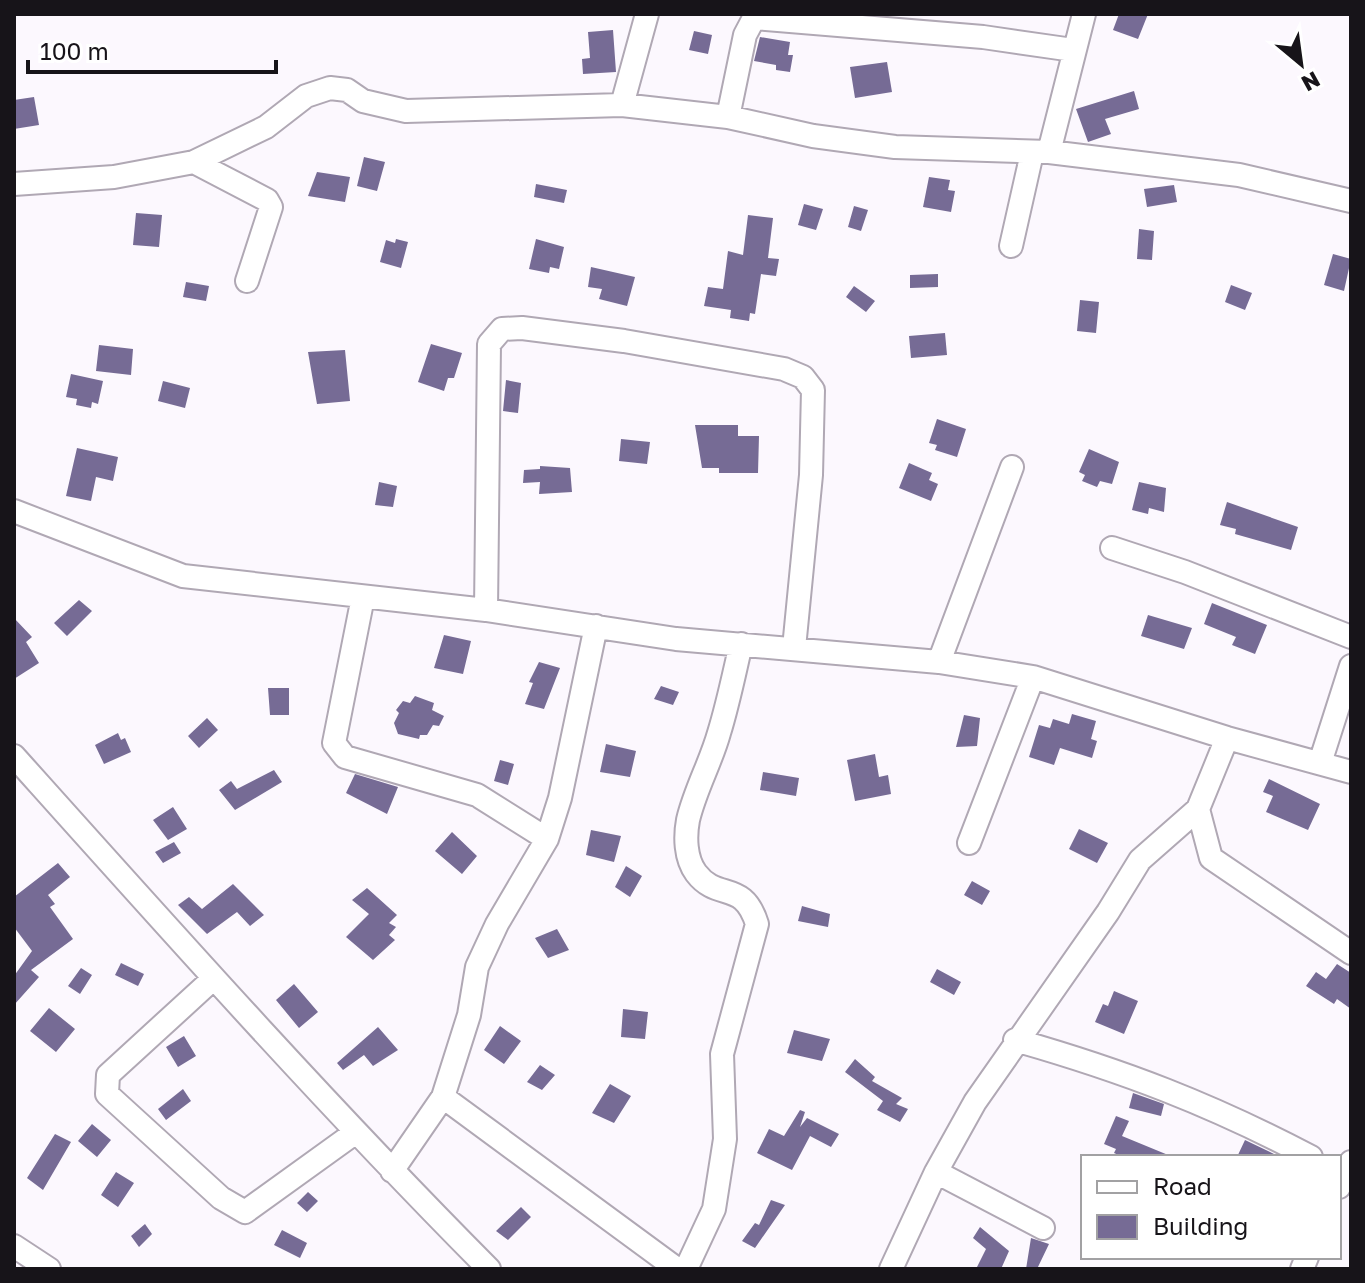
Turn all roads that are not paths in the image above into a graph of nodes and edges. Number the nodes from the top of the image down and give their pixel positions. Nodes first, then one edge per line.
1 (647, 14) edge
2 (1084, 14) edge
3 (1073, 50) junction
4 (622, 105) junction
5 (728, 117) junction
6 (1040, 152) junction
7 (194, 162) junction
8 (14, 184) edge
9 (1351, 201) edge
10 (1011, 246) dead end
11 (247, 281) dead end
12 (1012, 467) dead end
13 (14, 511) edge
14 (1112, 548) dead end
15 (363, 597) junction
16 (486, 610) junction
17 (596, 626) junction
18 (1351, 637) edge
19 (741, 644) junction
20 (794, 648) junction
21 (939, 662) junction
22 (1351, 666) edge
23 (1033, 677) junction
24 (1227, 738) junction
25 (14, 756) edge
26 (1320, 763) junction
27 (1351, 772) edge
28 (1198, 809) junction
29 (547, 839) junction
30 (969, 843) dead end
31 (1351, 953) edge
32 (214, 978) junction
33 (1015, 1040) junction
34 (443, 1097) junction
35 (356, 1132) junction
36 (1307, 1155) edge
37 (392, 1171) junction
38 (936, 1172) junction
39 (1043, 1228) dead end
40 (14, 1246) edge
41 (49, 1269) edge
42 (489, 1269) edge
43 (677, 1269) edge
44 (686, 1269) edge
45 (891, 1269) edge

1 - 4 street
2 - 3 street
3 - 5 street
3 - 6 street
4 - 5 street
4 - 7 street
5 - 6 street
6 - 9 street
6 - 10 street
7 - 8 street
7 - 11 street
12 - 21 street
13 - 15 street
14 - 18 street
15 - 16 street
15 - 29 street
16 - 17 street
16 - 20 street
17 - 19 street
17 - 29 street
19 - 20 street
19 - 44 street
20 - 21 street
21 - 23 street
22 - 26 street
23 - 24 street
23 - 30 street
24 - 26 street
24 - 28 street
25 - 32 street
26 - 27 street
28 - 31 street
28 - 33 street
29 - 34 street
32 - 35 street
32 - 35 street
33 - 36 street
33 - 38 street
34 - 37 street
34 - 43 street
35 - 37 street
37 - 42 street
38 - 39 street
38 - 45 street
40 - 41 street

